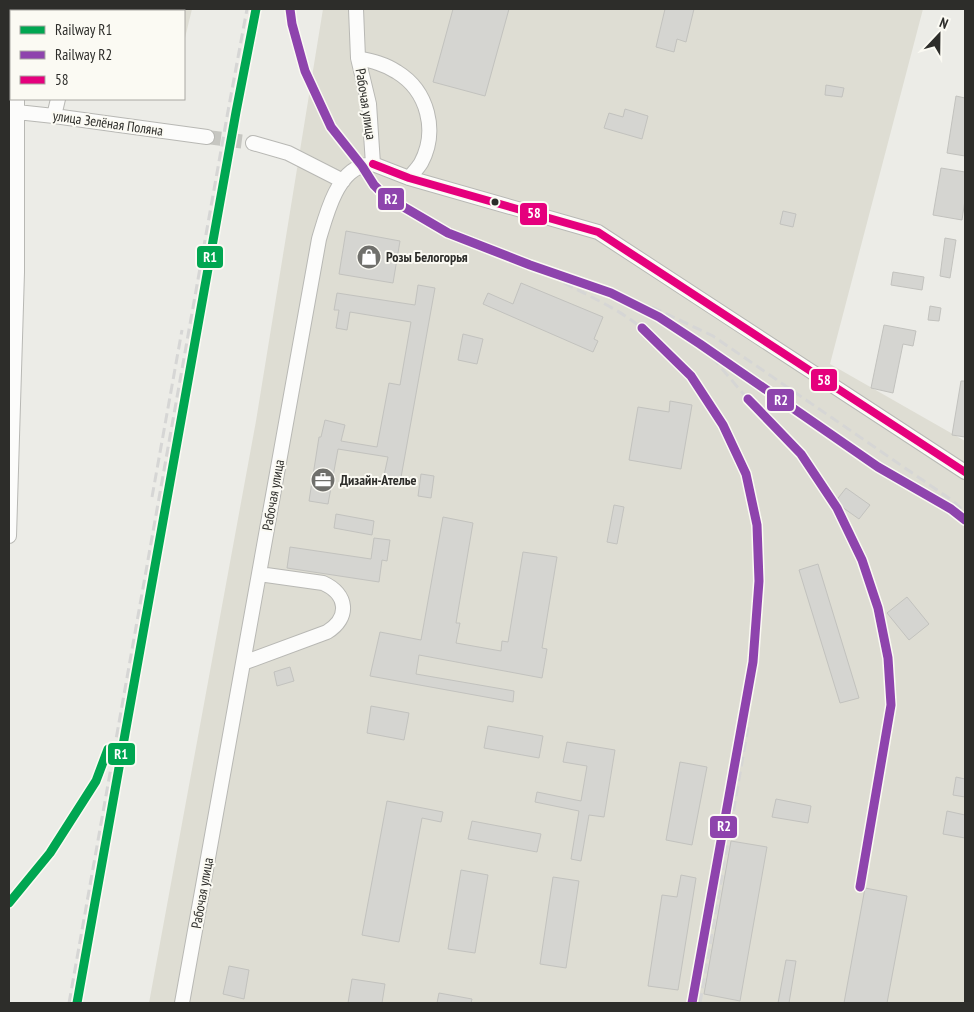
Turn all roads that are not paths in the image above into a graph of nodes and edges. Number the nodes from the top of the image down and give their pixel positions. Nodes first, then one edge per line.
1 (356, 9) edge
2 (358, 58) junction
3 (58, 100) edge
4 (14, 108) edge
5 (54, 116) junction
6 (207, 137) tunnel mouth
7 (253, 143) tunnel mouth
8 (373, 164) junction
9 (409, 178) junction
10 (343, 181) junction
11 (965, 472) edge
12 (9, 536) edge
13 (258, 574) junction
14 (243, 663) junction
15 (182, 1003) edge

1 - 2 street, Рабочая улица
2 - 8 street, Рабочая улица
2 - 9 street
3 - 5 street
4 - 5 street, улица Зелёная Поляна
4 - 12 street
5 - 6 street, улица Зелёная Поляна
7 - 10 street
8 - 9 street
8 - 10 street, Рабочая улица
9 - 11 street
10 - 13 street, Рабочая улица
13 - 14 street, Рабочая улица
13 - 14 street
14 - 15 street, Рабочая улица

